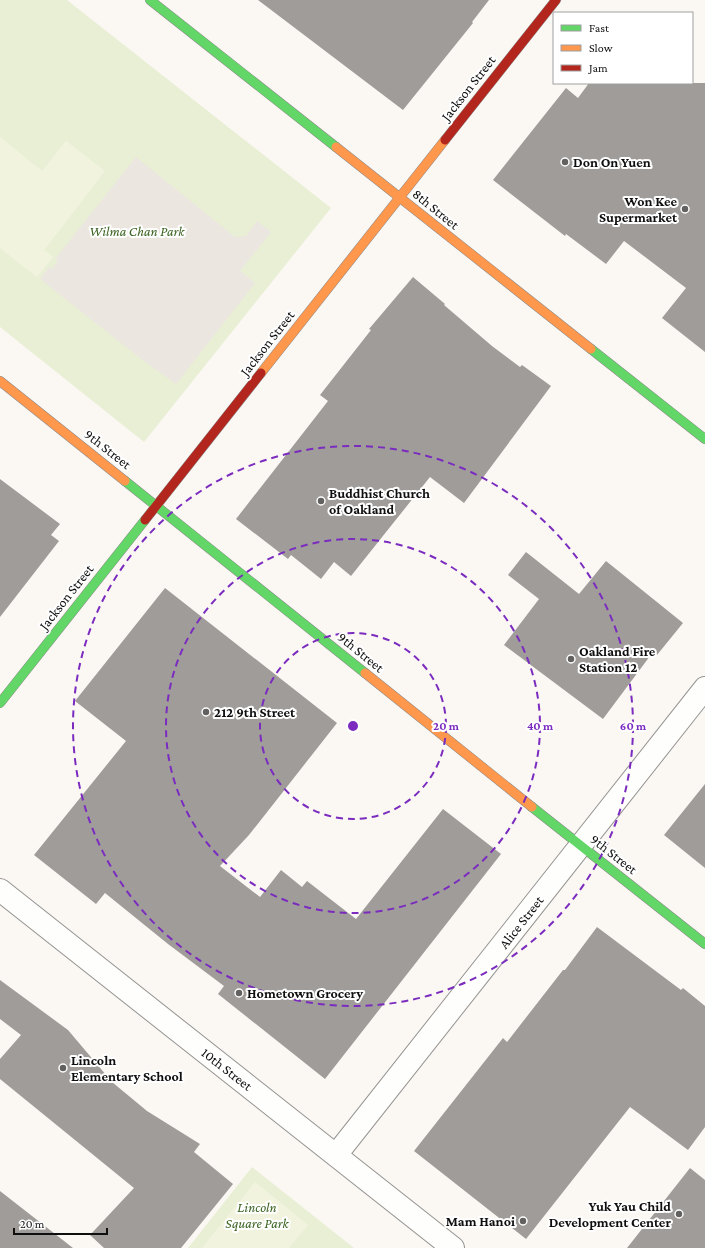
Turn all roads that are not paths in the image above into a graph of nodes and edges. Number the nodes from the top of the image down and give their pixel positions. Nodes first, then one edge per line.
1 (150, 0) edge
2 (556, 0) edge
3 (399, 197) junction
4 (0, 381) edge
5 (705, 439) edge
6 (156, 505) junction
7 (705, 688) edge
8 (0, 702) edge
9 (580, 846) junction
10 (0, 890) edge
11 (705, 944) edge
12 (336, 1155) junction
13 (453, 1248) edge

1 - 3 street, 8th Street
2 - 3 street, Jackson Street
3 - 5 street, 8th Street
3 - 6 street, Jackson Street
4 - 6 street, 9th Street
6 - 8 street, Jackson Street
6 - 9 street, 9th Street
7 - 9 street, Alice Street
9 - 11 street, 9th Street
9 - 12 street, Alice Street
10 - 12 street, 10th Street
12 - 13 street, 10th Street

